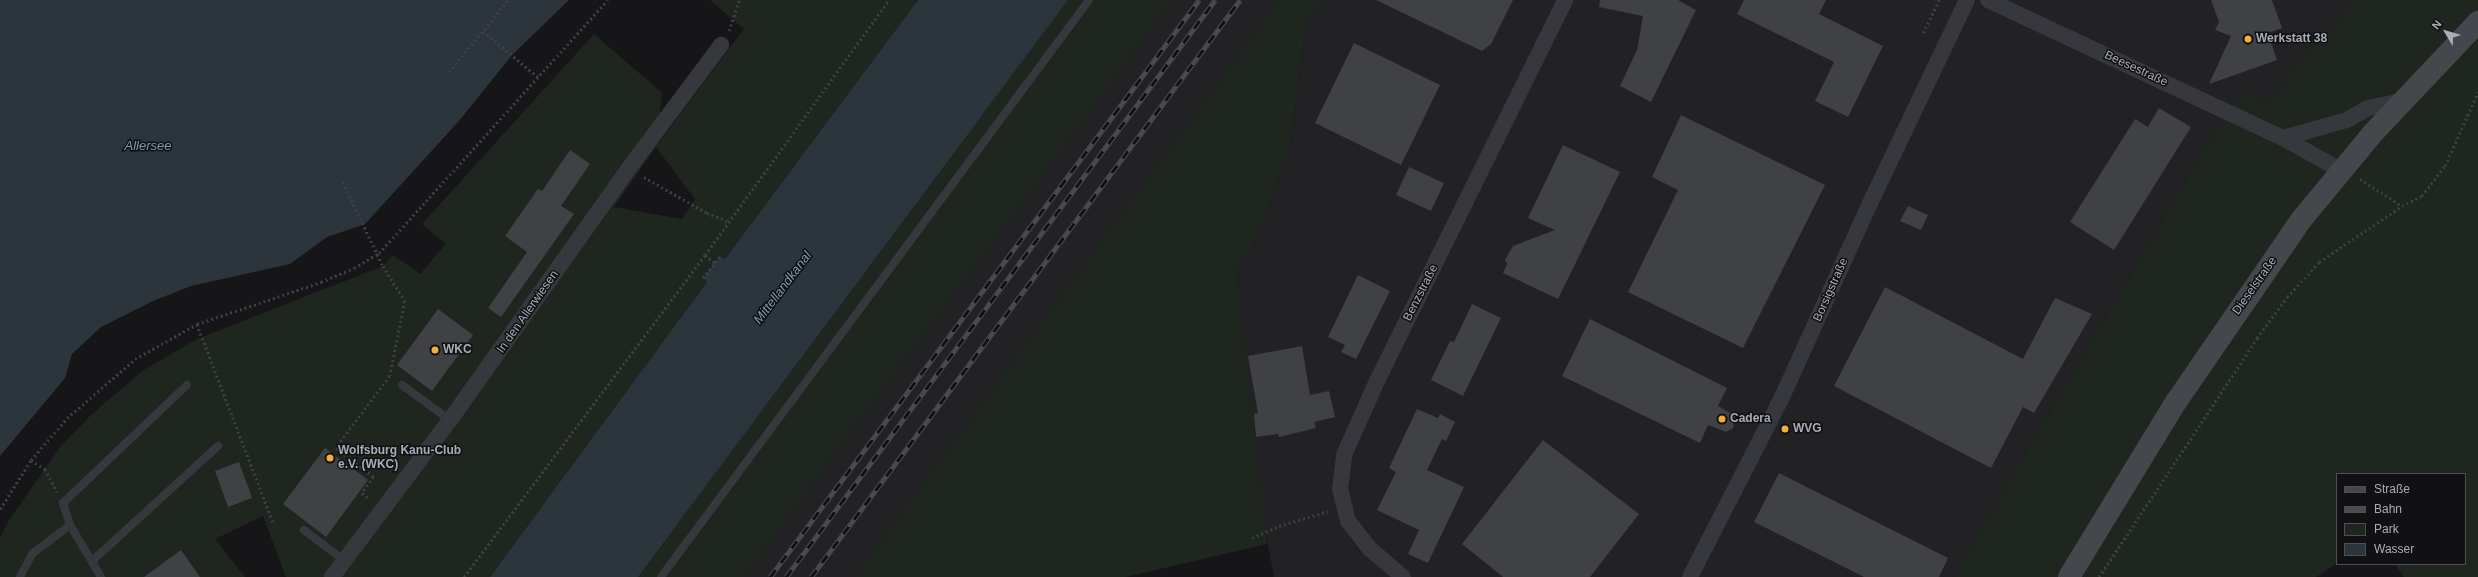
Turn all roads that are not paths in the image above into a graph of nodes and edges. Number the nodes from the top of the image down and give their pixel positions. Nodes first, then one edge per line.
1 (1089, 0) edge
2 (1565, 0) edge
3 (1967, 0) edge
4 (1988, 0) edge
5 (2478, 22) edge
6 (721, 45) road end
7 (2402, 101) junction
8 (2283, 138) junction
9 (2342, 170) junction
10 (402, 384) dead end
11 (187, 385) dead end
12 (450, 420) junction
13 (218, 446) dead end
14 (70, 525) junction
15 (304, 530) dead end
16 (92, 561) junction
17 (345, 561) junction
18 (20, 577) edge
19 (101, 577) edge
20 (332, 577) edge
21 (661, 577) edge
22 (1403, 577) edge
23 (1690, 577) edge
24 (2069, 577) edge

1 - 21 lane
2 - 22 street, Benzstraße
3 - 23 street, Borsigstraße
4 - 8 street, Beesestraße
5 - 7 main road, Dieselstraße
6 - 12 street, In den Allerwiesen
7 - 8 street
7 - 9 main road, Dieselstraße
8 - 9 street, Beesestraße
9 - 24 main road, Dieselstraße
10 - 12 lane
11 - 14 lane
12 - 17 street, In den Allerwiesen
13 - 16 lane
14 - 16 lane
14 - 18 lane
15 - 17 lane
16 - 19 lane
17 - 20 street, In den Allerwiesen

